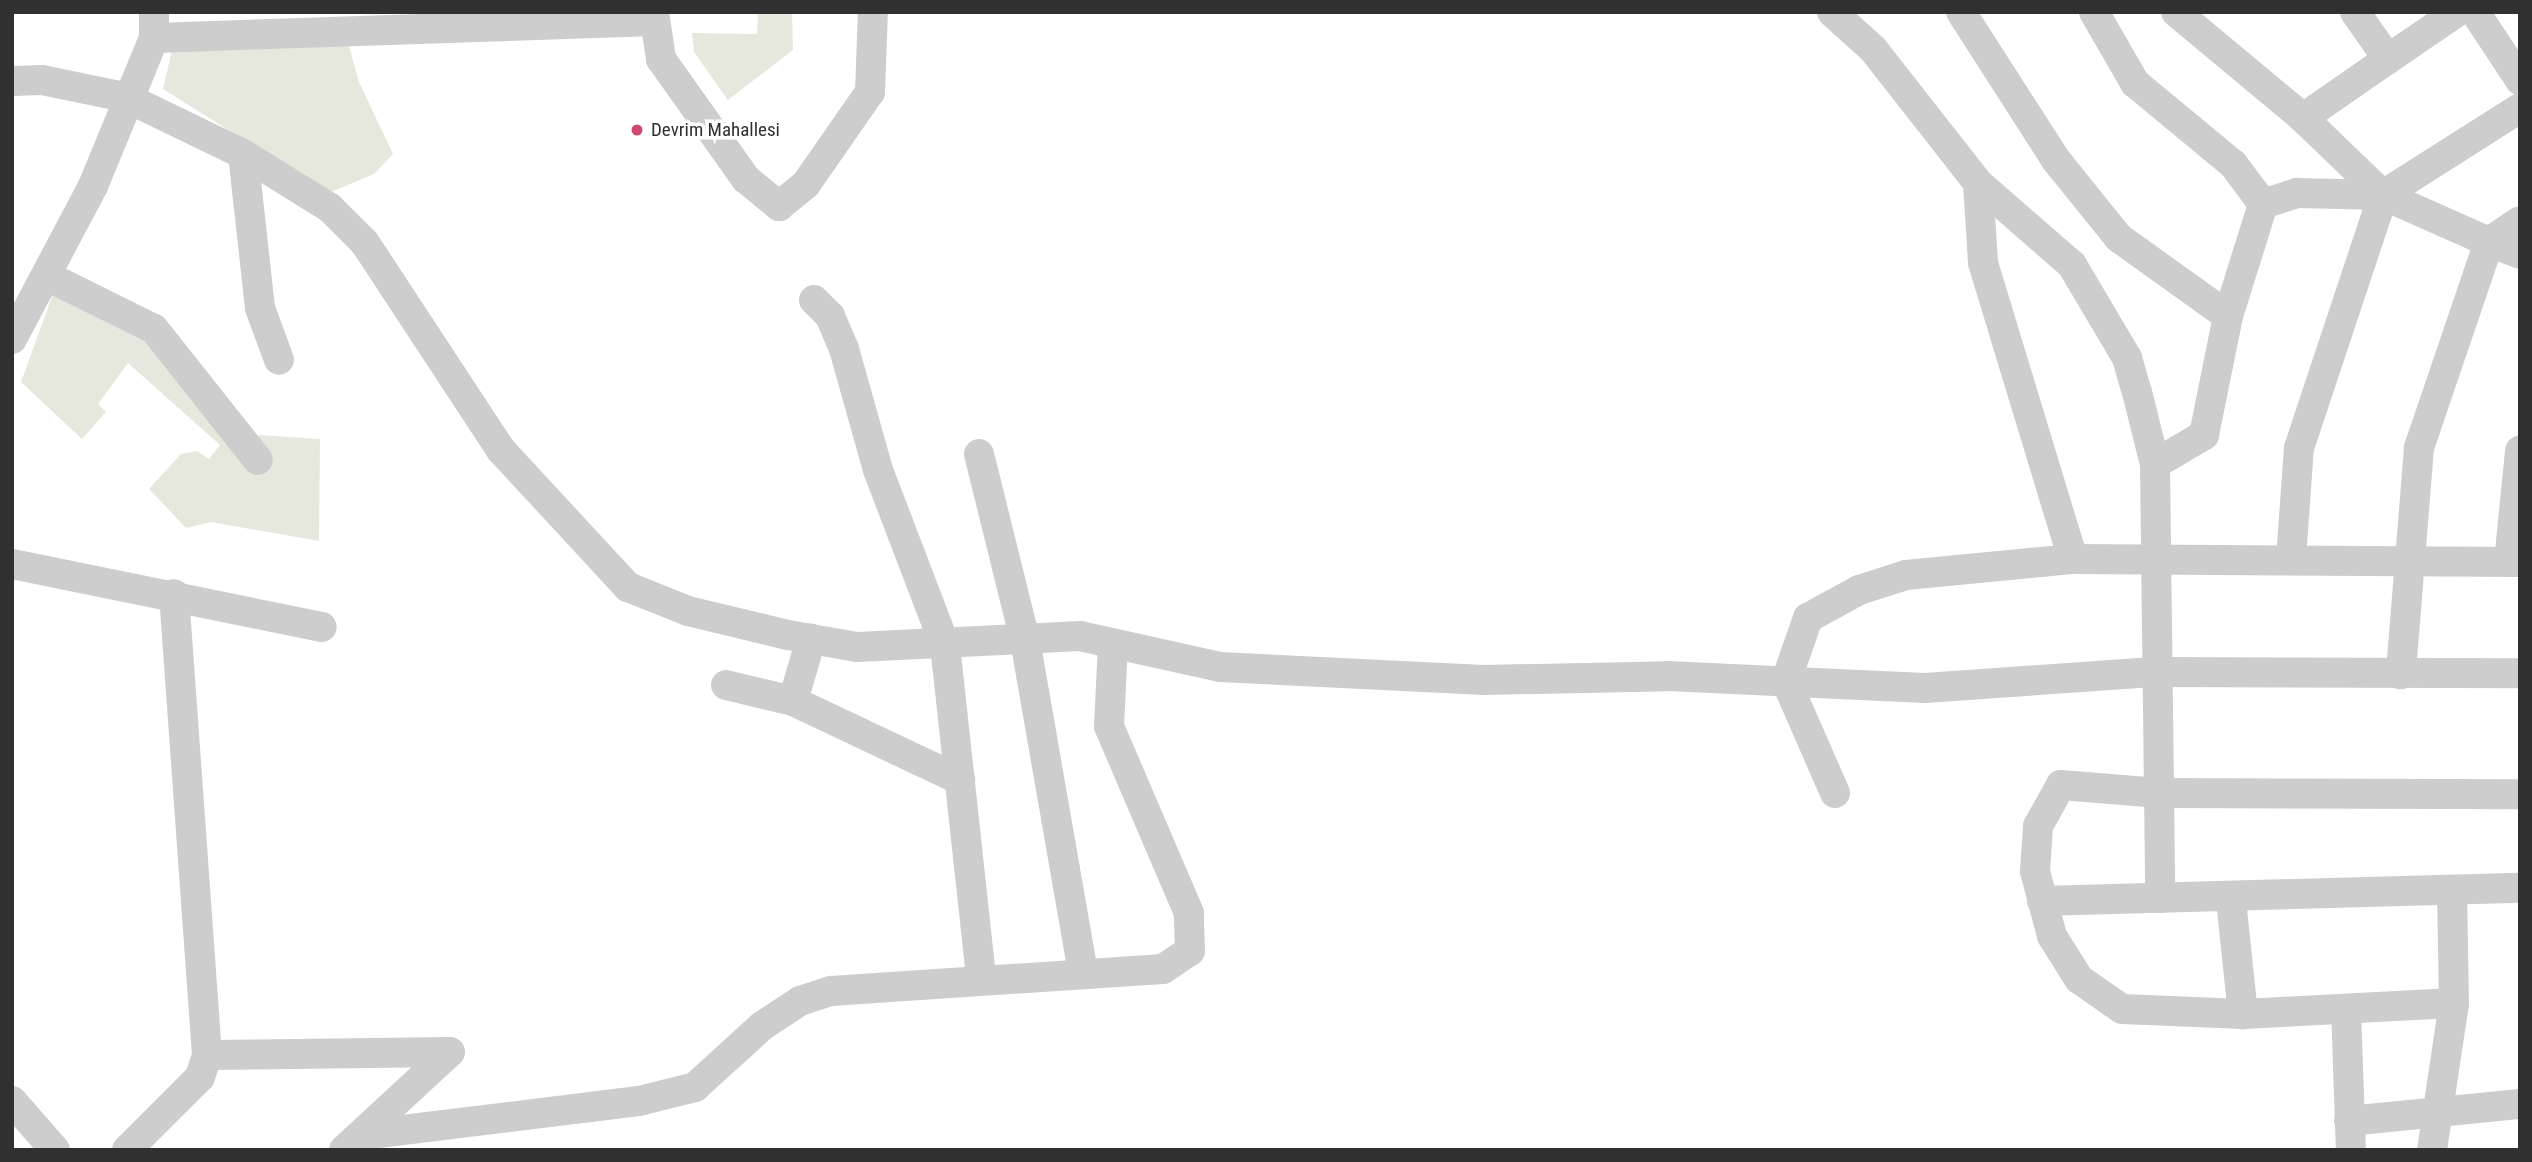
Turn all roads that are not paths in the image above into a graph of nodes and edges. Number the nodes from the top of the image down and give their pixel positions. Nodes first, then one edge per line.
1 (873, 12) edge
2 (1832, 12) edge
3 (1961, 12) edge
4 (2094, 12) edge
5 (2176, 12) edge
6 (2355, 12) edge
7 (2457, 12) edge
8 (2475, 12) edge
9 (655, 16) edge
10 (154, 25) edge
11 (2388, 59) junction
12 (2520, 80) edge
13 (12, 81) edge
14 (125, 97) junction
15 (2520, 108) edge
16 (2303, 118) junction
17 (243, 154) junction
18 (1978, 183) junction
19 (2383, 195) junction
20 (2263, 204) junction
21 (2520, 221) edge
22 (2489, 242) junction
23 (2520, 254) edge
24 (47, 276) junction
25 (814, 300) dead end
26 (2228, 316) junction
27 (12, 339) edge
28 (279, 360) dead end
29 (2520, 452) edge
30 (979, 454) dead end
31 (258, 460) dead end
32 (2155, 464) junction
33 (2159, 557) junction
34 (2073, 559) junction
35 (2291, 559) junction
36 (2409, 562) junction
37 (2514, 562) edge
38 (12, 565) edge
39 (174, 594) junction
40 (322, 627) dead end
41 (811, 639) junction
42 (1025, 640) junction
43 (945, 645) junction
44 (1113, 645) junction
45 (2157, 671) junction
46 (2520, 673) edge
47 (2401, 674) junction
48 (1786, 681) junction
49 (726, 685) dead end
50 (793, 701) junction
51 (960, 780) junction
52 (1835, 793) dead end
53 (2160, 793) junction
54 (2520, 794) edge
55 (2520, 888) edge
56 (2452, 890) junction
57 (2160, 898) junction
58 (2231, 900) junction
59 (2042, 901) junction
60 (1083, 973) junction
61 (981, 978) junction
62 (2454, 1003) junction
63 (2346, 1009) junction
64 (2243, 1014) junction
65 (207, 1055) junction
66 (12, 1101) edge
67 (2520, 1104) edge
68 (2433, 1116) junction
69 (2350, 1135) edge
70 (353, 1142) edge
71 (55, 1150) edge
72 (127, 1150) edge
73 (2432, 1150) edge

1 - 9 street
2 - 18 street
3 - 26 street
4 - 20 street
5 - 16 street
6 - 11 street
7 - 11 street
8 - 12 street
9 - 10 street
10 - 14 street
11 - 16 street
13 - 14 street
14 - 17 street
14 - 24 street
15 - 19 street
16 - 19 street
17 - 28 street
17 - 41 street
18 - 32 street
18 - 34 street
19 - 20 street
19 - 22 street
19 - 35 street
20 - 26 street
21 - 22 street
22 - 23 street
22 - 36 street
24 - 27 street
24 - 31 street
25 - 43 street
26 - 32 street
29 - 37 street
30 - 42 street
32 - 33 street
33 - 34 street
33 - 35 street
33 - 45 street
34 - 48 street
35 - 36 street
36 - 37 street
36 - 47 street
38 - 39 street
39 - 40 street
39 - 65 street
41 - 43 street
41 - 50 street
42 - 43 street
42 - 44 street
42 - 60 street
43 - 51 street
44 - 48 street
44 - 60 street
45 - 47 street
45 - 48 street
45 - 53 street
46 - 47 street
48 - 52 street
49 - 50 street
50 - 51 street
51 - 61 street
53 - 54 street
53 - 57 street
53 - 59 street
55 - 56 street
56 - 58 street
56 - 62 street
57 - 58 street
57 - 59 street
58 - 64 street
59 - 64 street
60 - 61 street
61 - 70 street
62 - 63 street
62 - 68 street
63 - 64 street
63 - 69 street
65 - 70 street
65 - 72 street
66 - 71 street
67 - 68 street
68 - 69 street
68 - 73 street

